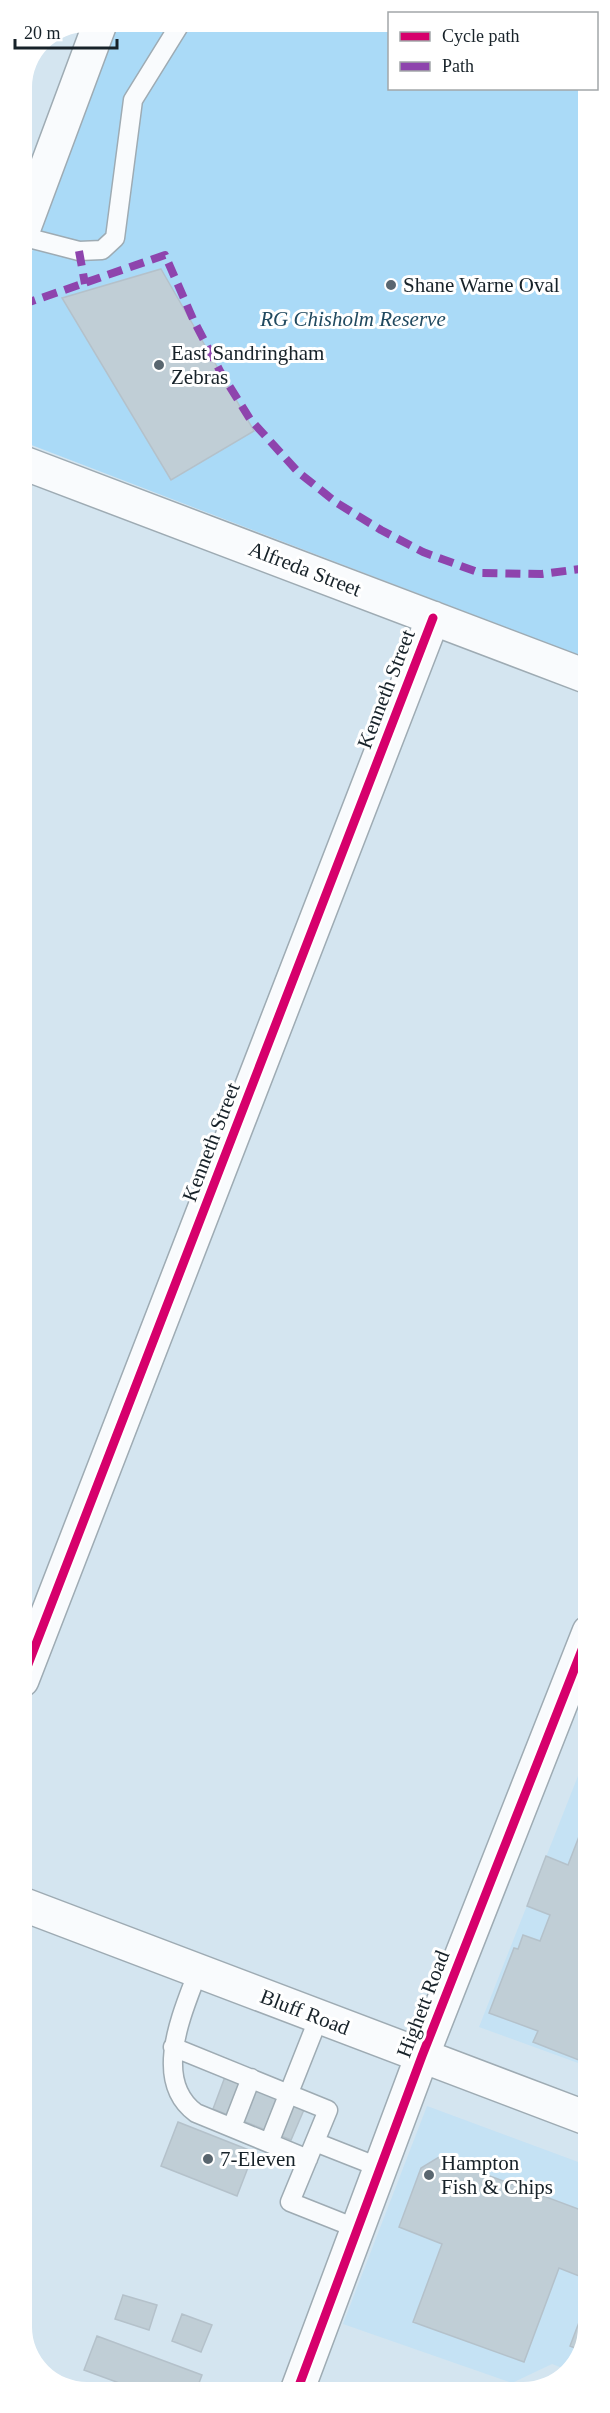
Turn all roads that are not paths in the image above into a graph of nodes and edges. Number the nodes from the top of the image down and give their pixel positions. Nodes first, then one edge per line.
1 (97, 32) edge
2 (175, 32) edge
3 (32, 206) edge
4 (32, 239) edge
5 (32, 466) edge
6 (433, 618) junction
7 (579, 674) edge
8 (32, 1654) edge
9 (579, 1657) edge
10 (32, 1908) edge
11 (198, 1971) junction
12 (319, 2017) junction
13 (174, 2047) junction
14 (422, 2056) junction
15 (251, 2078) junction
16 (289, 2093) junction
17 (579, 2115) edge
18 (232, 2127) junction
19 (270, 2143) junction
20 (311, 2150) junction
21 (381, 2168) junction
22 (358, 2229) junction
23 (301, 2381) edge

1 - 3 street
2 - 4 lane
5 - 6 street, Alfreda Street
6 - 7 street, Alfreda Street
6 - 8 street, Kenneth Street
9 - 14 street, Highett Road
10 - 11 street, Bluff Road
11 - 12 street, Bluff Road
11 - 13 lane
12 - 14 street, Bluff Road
12 - 16 lane
13 - 15 lane
13 - 18 lane
14 - 17 street, Bluff Road
14 - 21 street, Highett Road
15 - 16 lane
15 - 18 lane
16 - 19 lane
16 - 20 lane
18 - 19 lane
19 - 20 lane
20 - 21 lane
20 - 22 lane
21 - 22 street, Highett Road
22 - 23 street, Highett Road

